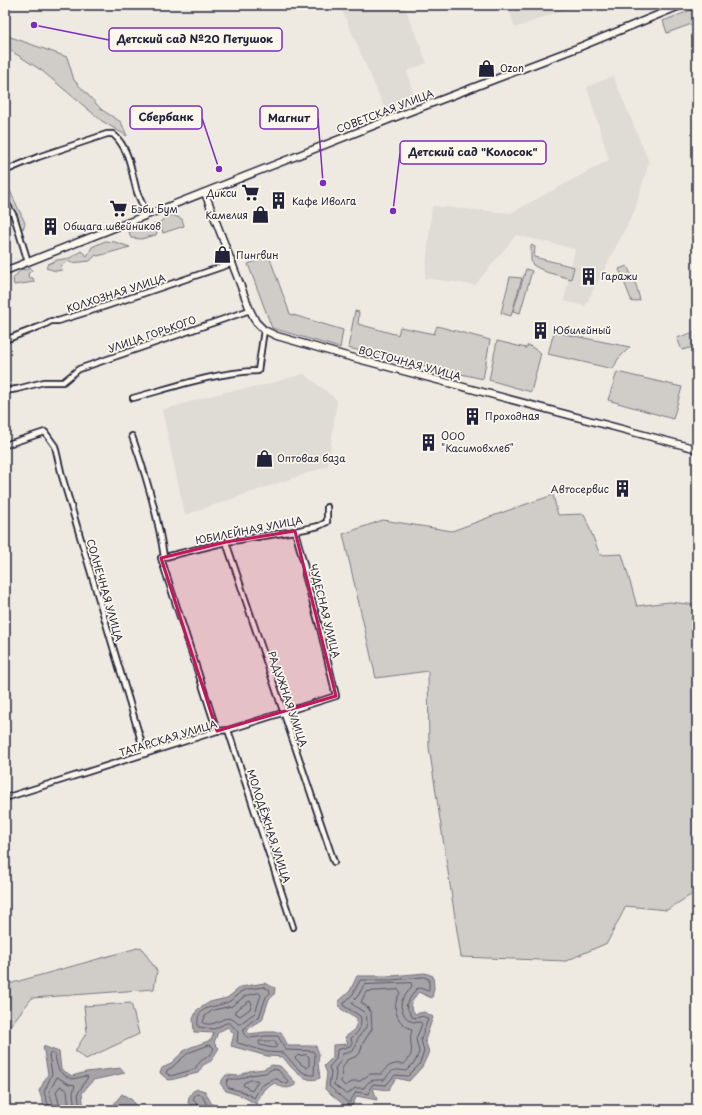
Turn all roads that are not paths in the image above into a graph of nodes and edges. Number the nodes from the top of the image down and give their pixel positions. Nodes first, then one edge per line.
1 (682, 5) edge
2 (7, 170) dead end
3 (205, 193) junction
4 (5, 200) edge
5 (147, 215) junction
6 (28, 262) junction
7 (233, 263) junction
8 (5, 271) edge
9 (250, 310) junction
10 (264, 330) junction
11 (5, 340) edge
12 (5, 391) edge
13 (133, 398) dead end
14 (132, 436) dead end
15 (5, 445) edge
16 (697, 449) edge
17 (327, 508) dead end
18 (295, 531) junction
19 (226, 542) junction
20 (162, 557) junction
21 (336, 696) joint
22 (284, 713) junction
23 (228, 730) junction
24 (217, 731) junction
25 (145, 754) junction
26 (5, 798) edge
27 (334, 862) dead end
28 (293, 928) dead end

1 - 3 main road, СОВЕТСКАЯ УЛИЦА
2 - 5 street
3 - 5 main road, СОВЕТСКАЯ УЛИЦА
3 - 7 main road
4 - 6 street
5 - 6 main road, СОВЕТСКАЯ УЛИЦА
6 - 8 main road, СОВЕТСКАЯ УЛИЦА
7 - 9 main road
7 - 11 street, КОЛХОЗНАЯ УЛИЦА
9 - 10 main road
9 - 12 street, УЛИЦА ГОРЬКОГО
10 - 13 street
10 - 16 main road, ВОСТОЧНАЯ УЛИЦА
14 - 20 street
15 - 25 street, СОЛНЕЧНАЯ УЛИЦА
17 - 18 street, ЮБИЛЕЙНАЯ УЛИЦА
18 - 19 street, ЮБИЛЕЙНАЯ УЛИЦА
18 - 21 street, ЧУДЕСНАЯ УЛИЦА
19 - 20 street, ЮБИЛЕЙНАЯ УЛИЦА
19 - 22 street, РАДУЖНАЯ УЛИЦА
20 - 24 street
21 - 22 street, ТАТАРСКАЯ УЛИЦА
22 - 23 street, ТАТАРСКАЯ УЛИЦА
22 - 27 street, РАДУЖНАЯ УЛИЦА
23 - 24 street, ТАТАРСКАЯ УЛИЦА
23 - 28 street, МОЛОДЁЖНАЯ УЛИЦА
24 - 25 street, ТАТАРСКАЯ УЛИЦА
25 - 26 street, ТАТАРСКАЯ УЛИЦА

